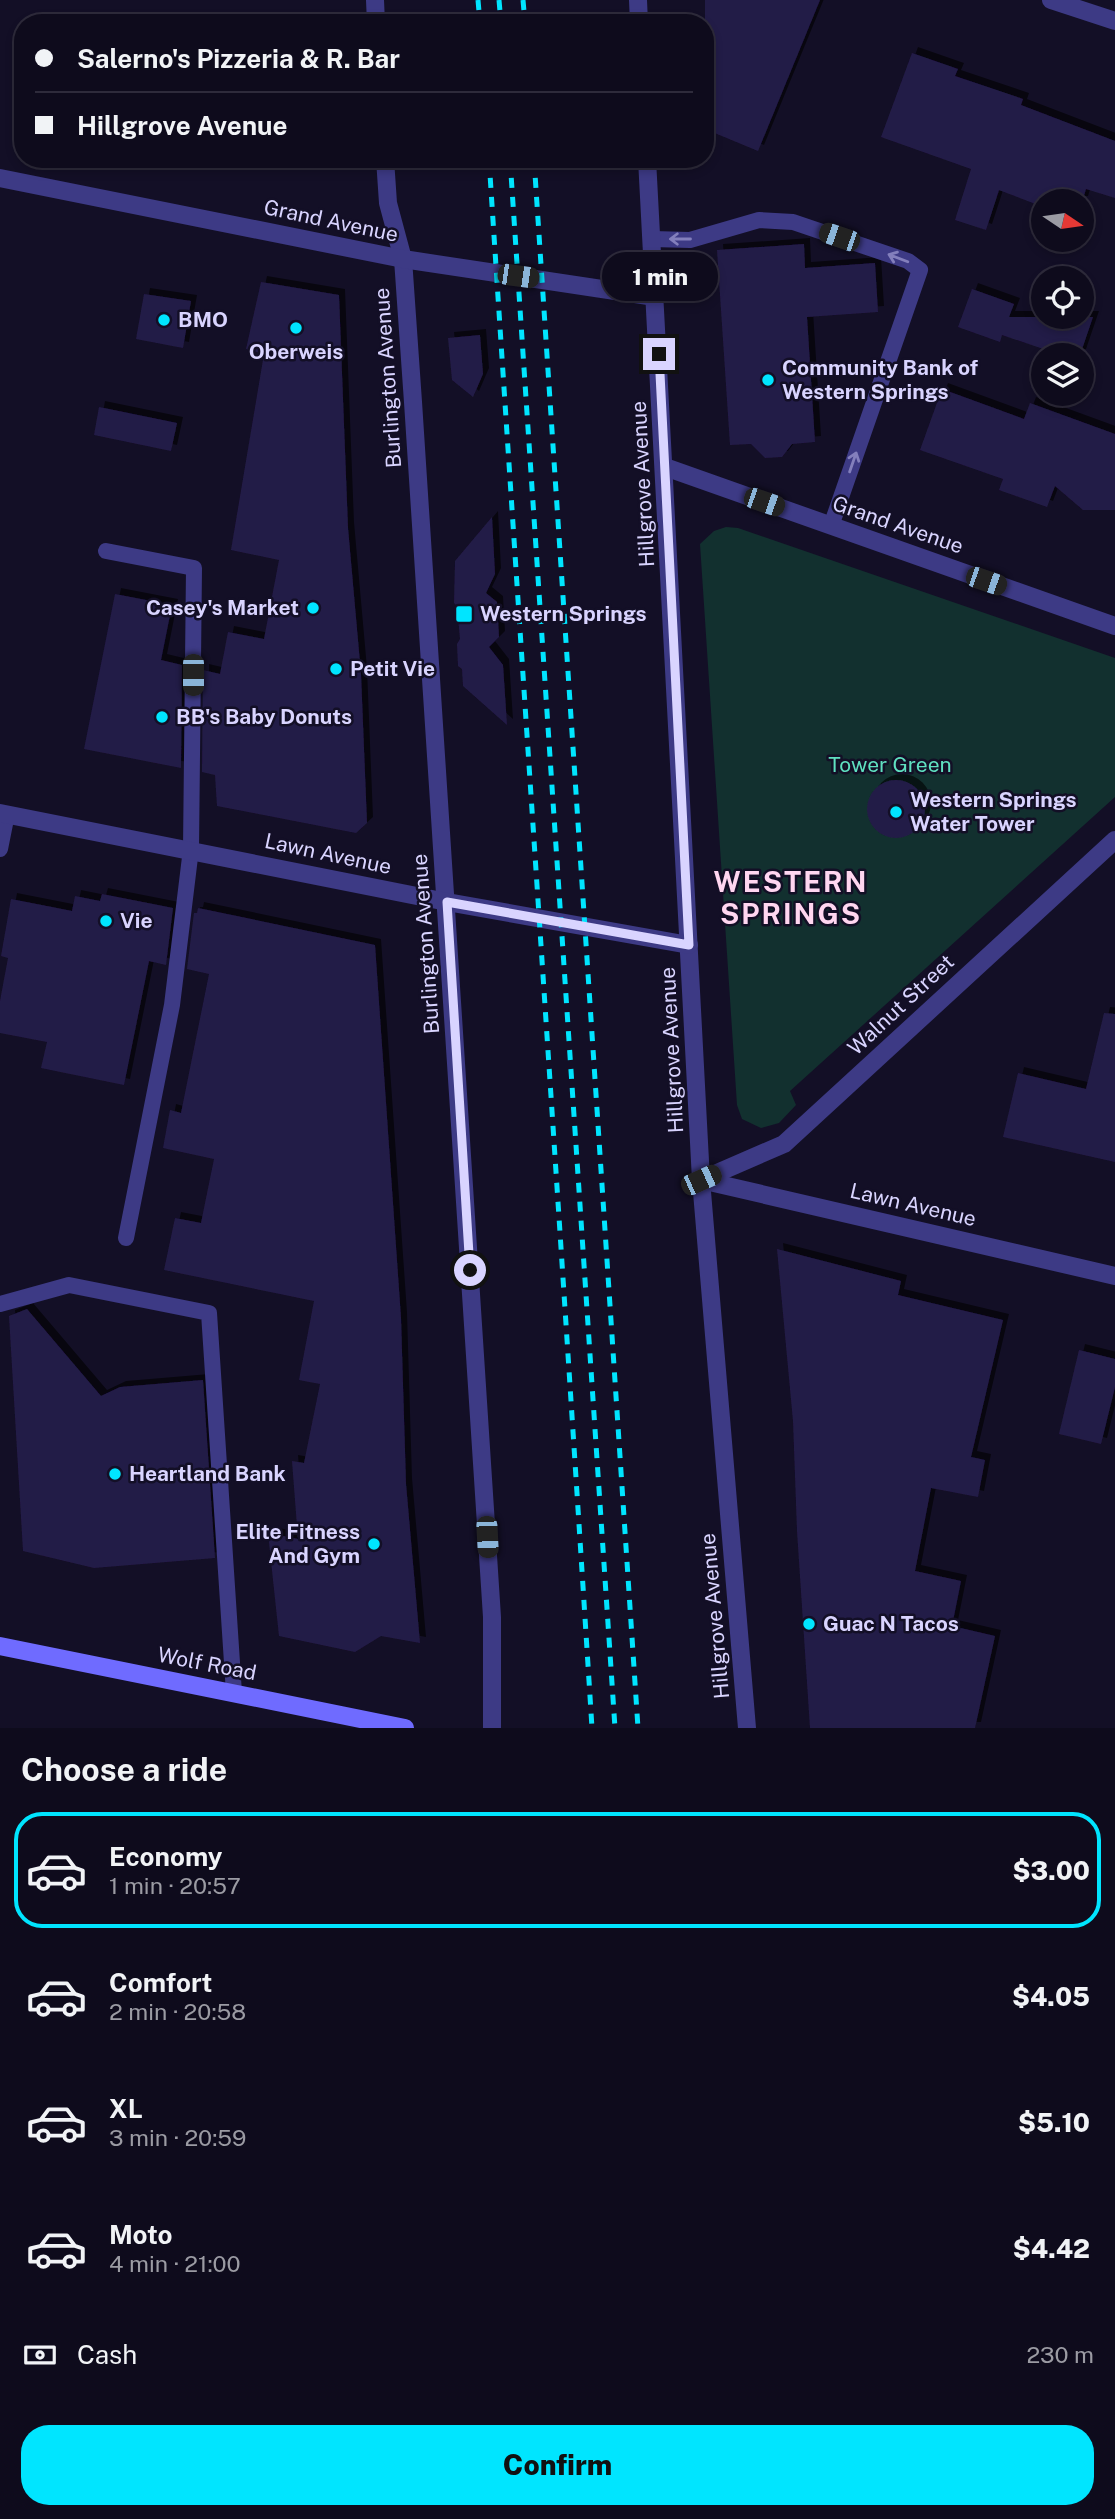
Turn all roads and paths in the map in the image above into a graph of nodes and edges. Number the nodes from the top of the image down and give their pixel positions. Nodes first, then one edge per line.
1 (1051, 0) edge
2 (1115, 20) edge
3 (386, 168) edge
4 (648, 168) edge
5 (0, 178) edge
6 (652, 239) junction
7 (403, 259) junction
8 (656, 297) junction
9 (665, 467) junction
10 (831, 526) junction
11 (106, 551) dead end
12 (1115, 626) edge
13 (3, 814) edge
14 (1115, 840) edge
15 (0, 849) edge
16 (191, 849) junction
17 (447, 902) junction
18 (689, 945) junction
19 (701, 1180) junction
20 (126, 1238) dead end
21 (1115, 1276) edge
22 (0, 1304) edge
23 (0, 1646) edge
24 (234, 1693) junction
25 (405, 1728) edge
26 (492, 1728) edge
27 (747, 1728) edge

1 - 2 street
3 - 7 street, Burlington Avenue
4 - 6 street, Hillgrove Avenue
5 - 7 street, Grand Avenue
6 - 8 street, Hillgrove Avenue
10 -> 6 lane
7 - 8 street, Grand Avenue
7 - 17 street, Burlington Avenue
8 - 9 street, Hillgrove Avenue
9 - 10 street, Grand Avenue
9 - 18 street, Hillgrove Avenue
10 - 12 street, Grand Avenue
11 - 16 lane
13 - 15 lane
13 - 16 street, Lawn Avenue
14 - 19 street, Walnut Street
16 - 17 street, Lawn Avenue
16 - 20 lane
17 - 18 street, Lawn Avenue
17 - 26 street, Burlington Avenue
18 - 19 street, Hillgrove Avenue
19 - 21 street, Lawn Avenue
19 - 27 street, Hillgrove Avenue
22 - 24 lane
23 - 24 main road, Wolf Road
24 - 25 main road, Wolf Road

